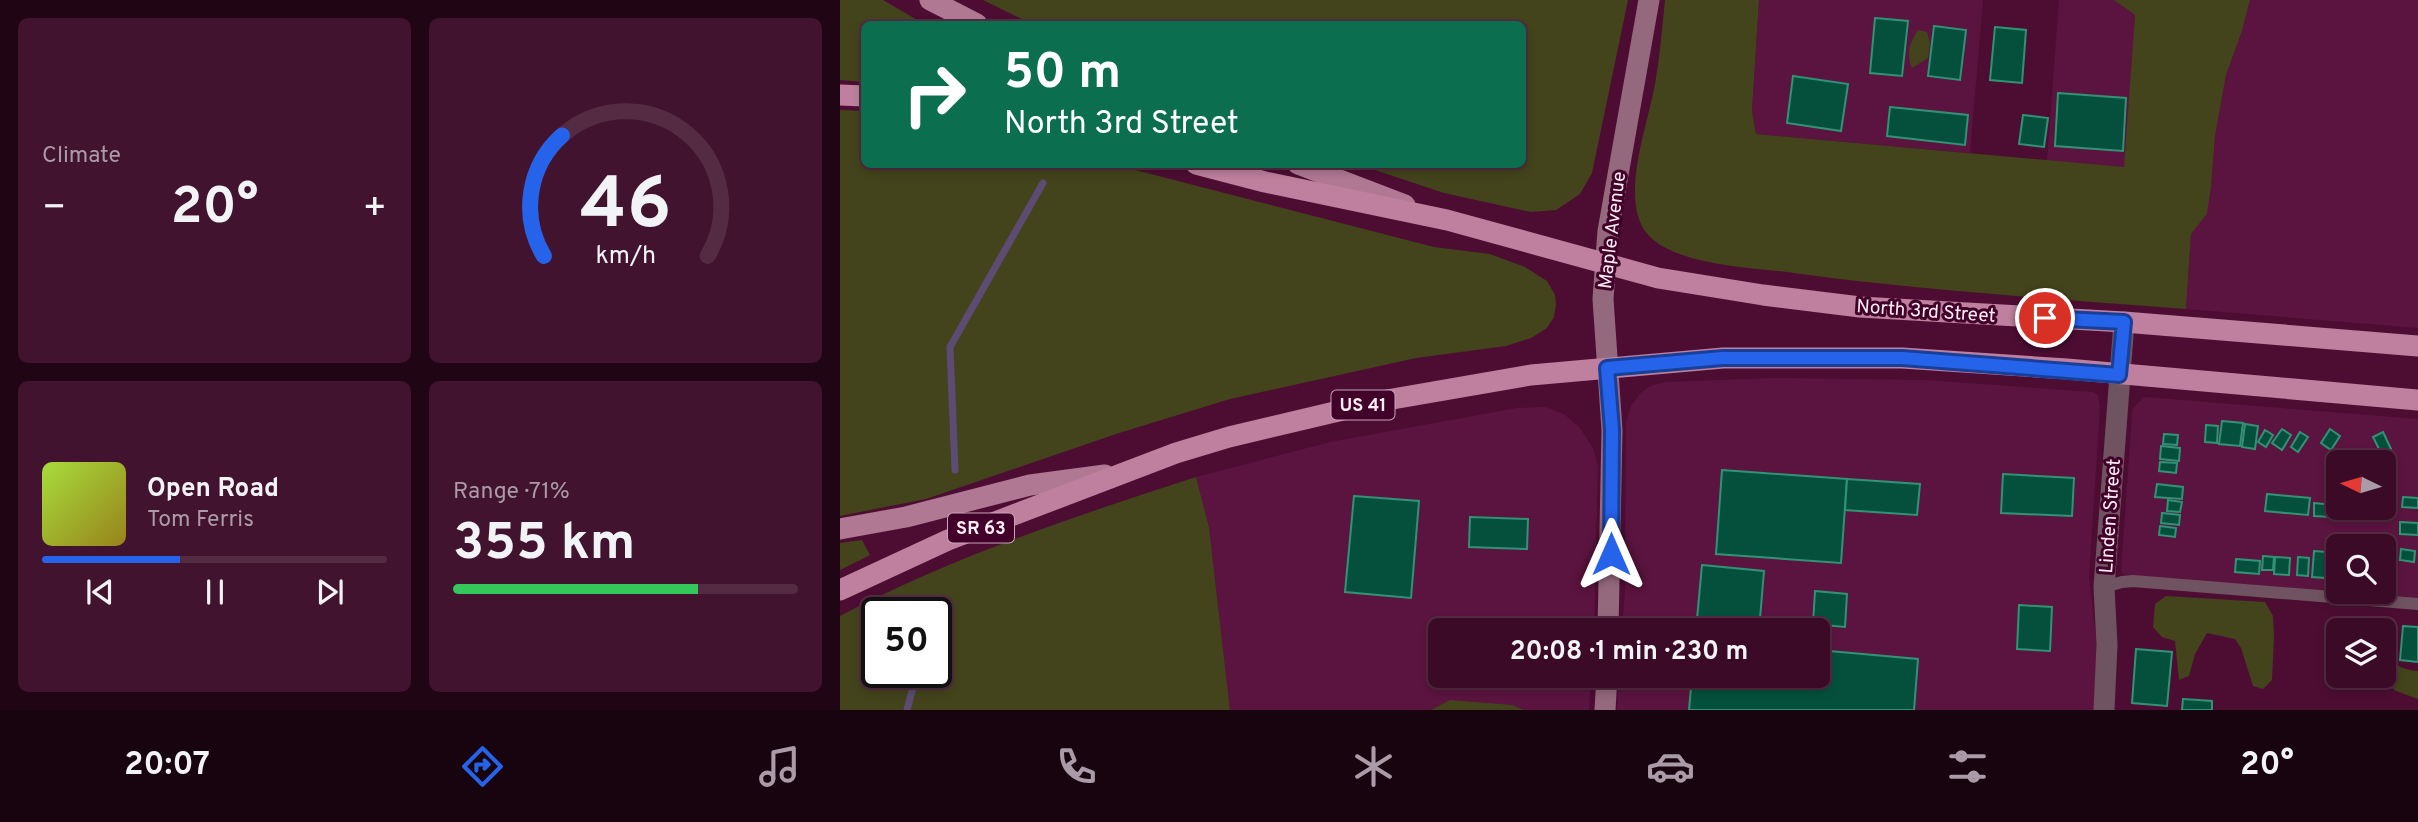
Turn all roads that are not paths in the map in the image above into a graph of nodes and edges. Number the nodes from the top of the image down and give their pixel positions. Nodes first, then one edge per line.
1 (930, 0) edge
2 (1649, 0) edge
3 (971, 21) edge
4 (840, 95) edge
5 (861, 96) edge
6 (1211, 168) edge
7 (1308, 168) edge
8 (1447, 220) junction
9 (1605, 263) junction
10 (2124, 322) junction
11 (2418, 346) edge
12 (1607, 368) junction
13 (2119, 375) junction
14 (2418, 400) edge
15 (1125, 472) junction
16 (840, 529) edge
17 (2104, 587) junction
18 (840, 590) edge
19 (2418, 604) edge
20 (1608, 618) edge
21 (1606, 688) edge
22 (1605, 710) edge
23 (2104, 710) edge

1 - 3 main road
2 - 9 main road, Maple Avenue
4 - 5 highway
6 - 8 highway, North 3rd Street
7 - 8 main road
8 - 9 highway, North 3rd Street
9 - 10 highway, North 3rd Street
9 - 12 main road, Maple Avenue
10 - 11 highway, North 3rd Street
10 - 13 street, Linden Street
12 - 13 highway, US 41
12 - 15 highway, US 41
12 - 20 main road, Maple Avenue
13 - 14 highway, US 41
13 - 17 street, Linden Street
15 - 16 main road, US 41
15 - 18 highway, SR 63
17 - 19 lane
17 - 23 street, Linden Street
21 - 22 main road

